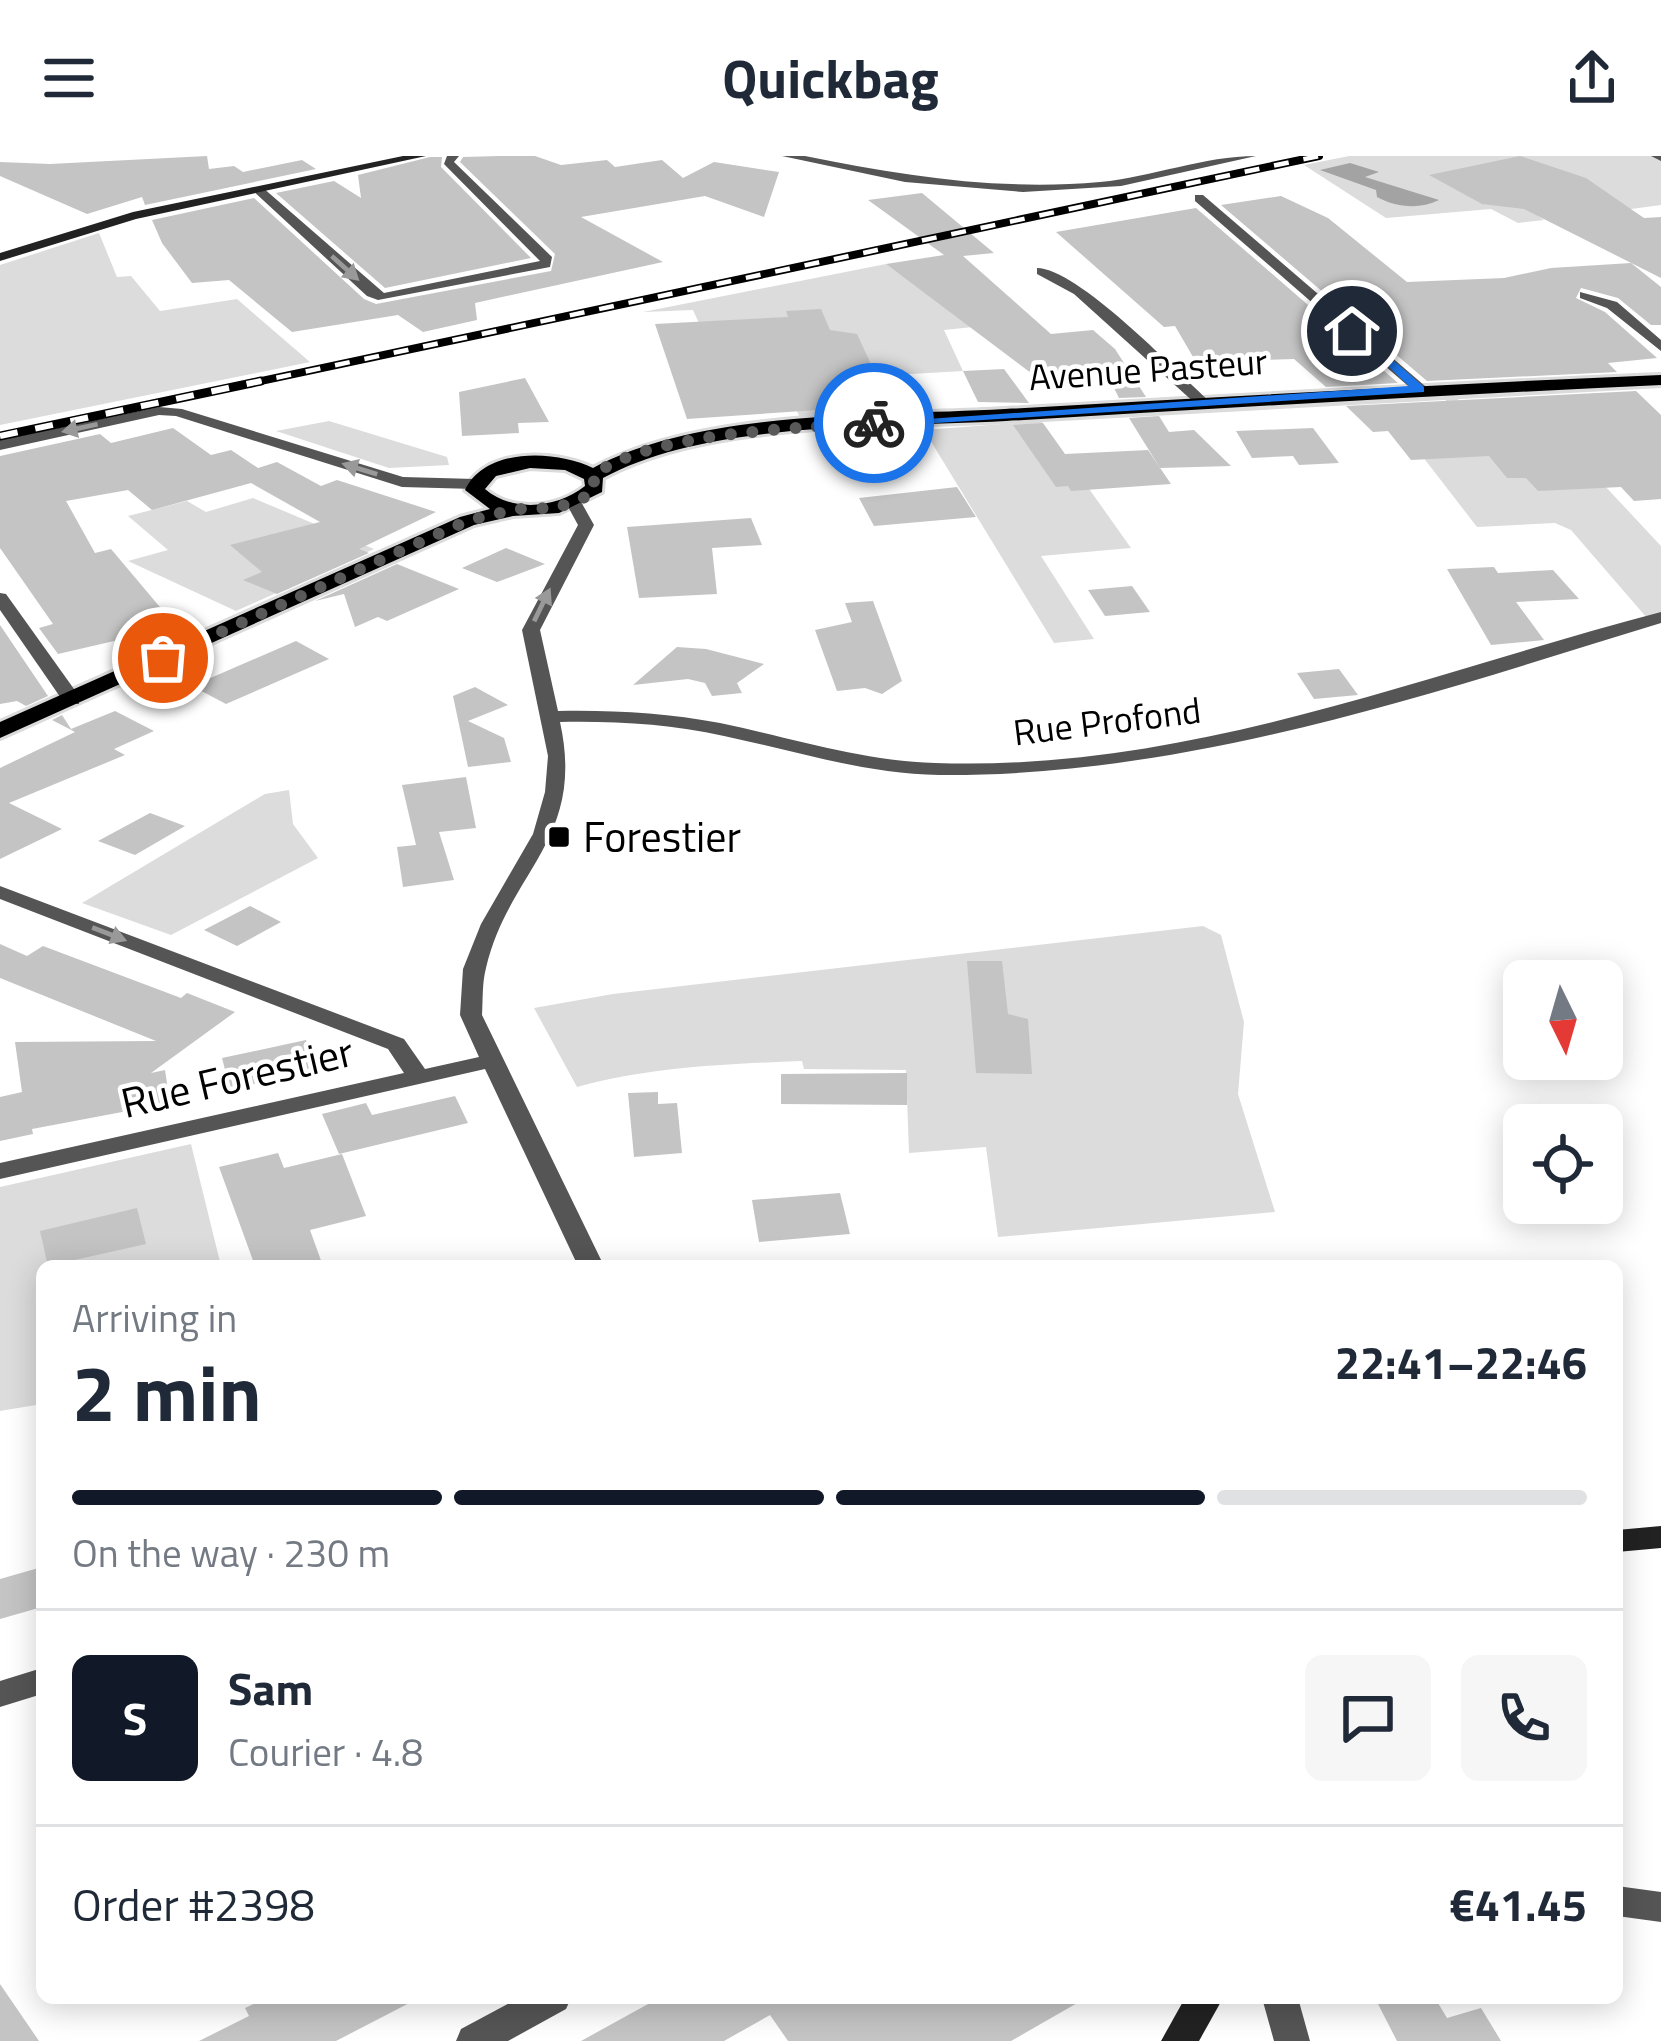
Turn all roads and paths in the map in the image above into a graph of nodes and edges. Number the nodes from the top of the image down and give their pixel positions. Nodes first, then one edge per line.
1 (420, 156) edge
2 (453, 156) edge
3 (788, 156) edge
4 (1250, 156) edge
5 (258, 190) junction
6 (1198, 198) dead end
7 (0, 257) edge
8 (1042, 271) dead end
9 (1585, 295) dead end
10 (1661, 347) edge
11 (1661, 380) edge
12 (1420, 389) junction
13 (1202, 402) junction
14 (784, 430) junction
15 (0, 445) edge
16 (560, 463) junction
17 (593, 476) junction
18 (481, 493) junction
19 (574, 503) junction
20 (516, 509) junction
21 (467, 521) junction
22 (0, 598) edge
23 (1661, 617) edge
24 (72, 700) junction
25 (549, 717) junction
26 (0, 731) edge
27 (0, 892) edge
28 (491, 1061) junction
29 (418, 1076) junction
30 (0, 1172) edge
31 (588, 1260) edge
32 (1661, 1537) edge
33 (1623, 1540) edge
34 (36, 1684) edge
35 (0, 1694) edge
36 (1623, 1902) edge
37 (1661, 1906) edge
38 (542, 2004) edge
39 (1201, 2004) edge
40 (1282, 2004) edge
41 (474, 2041) edge
42 (1179, 2041) edge
43 (1292, 2041) edge

1 - 5 street
5 -> 2 street
3 - 4 street
5 - 7 street
6 - 12 street
8 - 13 street
9 - 10 street
11 - 12 main road, Avenue Pasteur
12 - 13 main road, Avenue Pasteur
13 - 14 main road, Avenue Pasteur
14 - 16 main road, Avenue Pasteur
14 - 17 main road, Avenue Pasteur
18 -> 15 street
16 - 17 main road
16 - 18 main road, Avenue Pasteur
17 - 19 main road
18 - 20 main road
18 - 21 main road
19 - 20 main road
25 -> 19 street
20 - 21 main road
21 - 24 main road
22 - 24 street
23 - 25 street, Rue Profond
24 - 26 main road
25 - 28 street
27 -> 29 street
28 - 29 street, Rue Forestier
28 - 31 street
29 - 30 street, Rue Forestier
32 - 33 street
34 - 35 street
36 - 37 street
38 - 41 street
39 - 42 street
40 - 43 street

